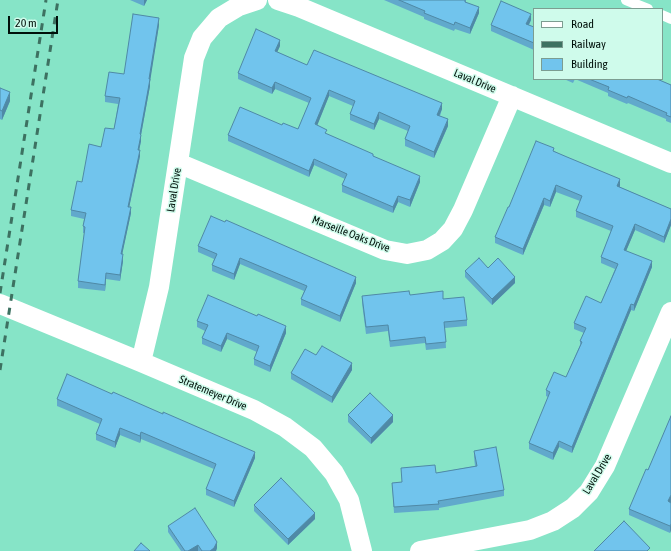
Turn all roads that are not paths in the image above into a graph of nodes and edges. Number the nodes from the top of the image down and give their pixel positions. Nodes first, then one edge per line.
1 (257, 0) edge
2 (278, 0) edge
3 (626, 0) edge
4 (646, 8) edge
5 (512, 96) junction
6 (178, 163) junction
7 (671, 163) edge
8 (0, 304) edge
9 (671, 312) edge
10 (141, 362) junction
11 (362, 551) edge
12 (420, 551) edge

1 - 6 street, Laval Drive
2 - 5 street, Laval Drive
3 - 4 lane
5 - 6 street, Marseille Oaks Drive
5 - 7 street, Laval Drive
6 - 10 street, Laval Drive
8 - 10 street, Stratemeyer Drive
9 - 12 street, Laval Drive
10 - 11 street, Stratemeyer Drive

